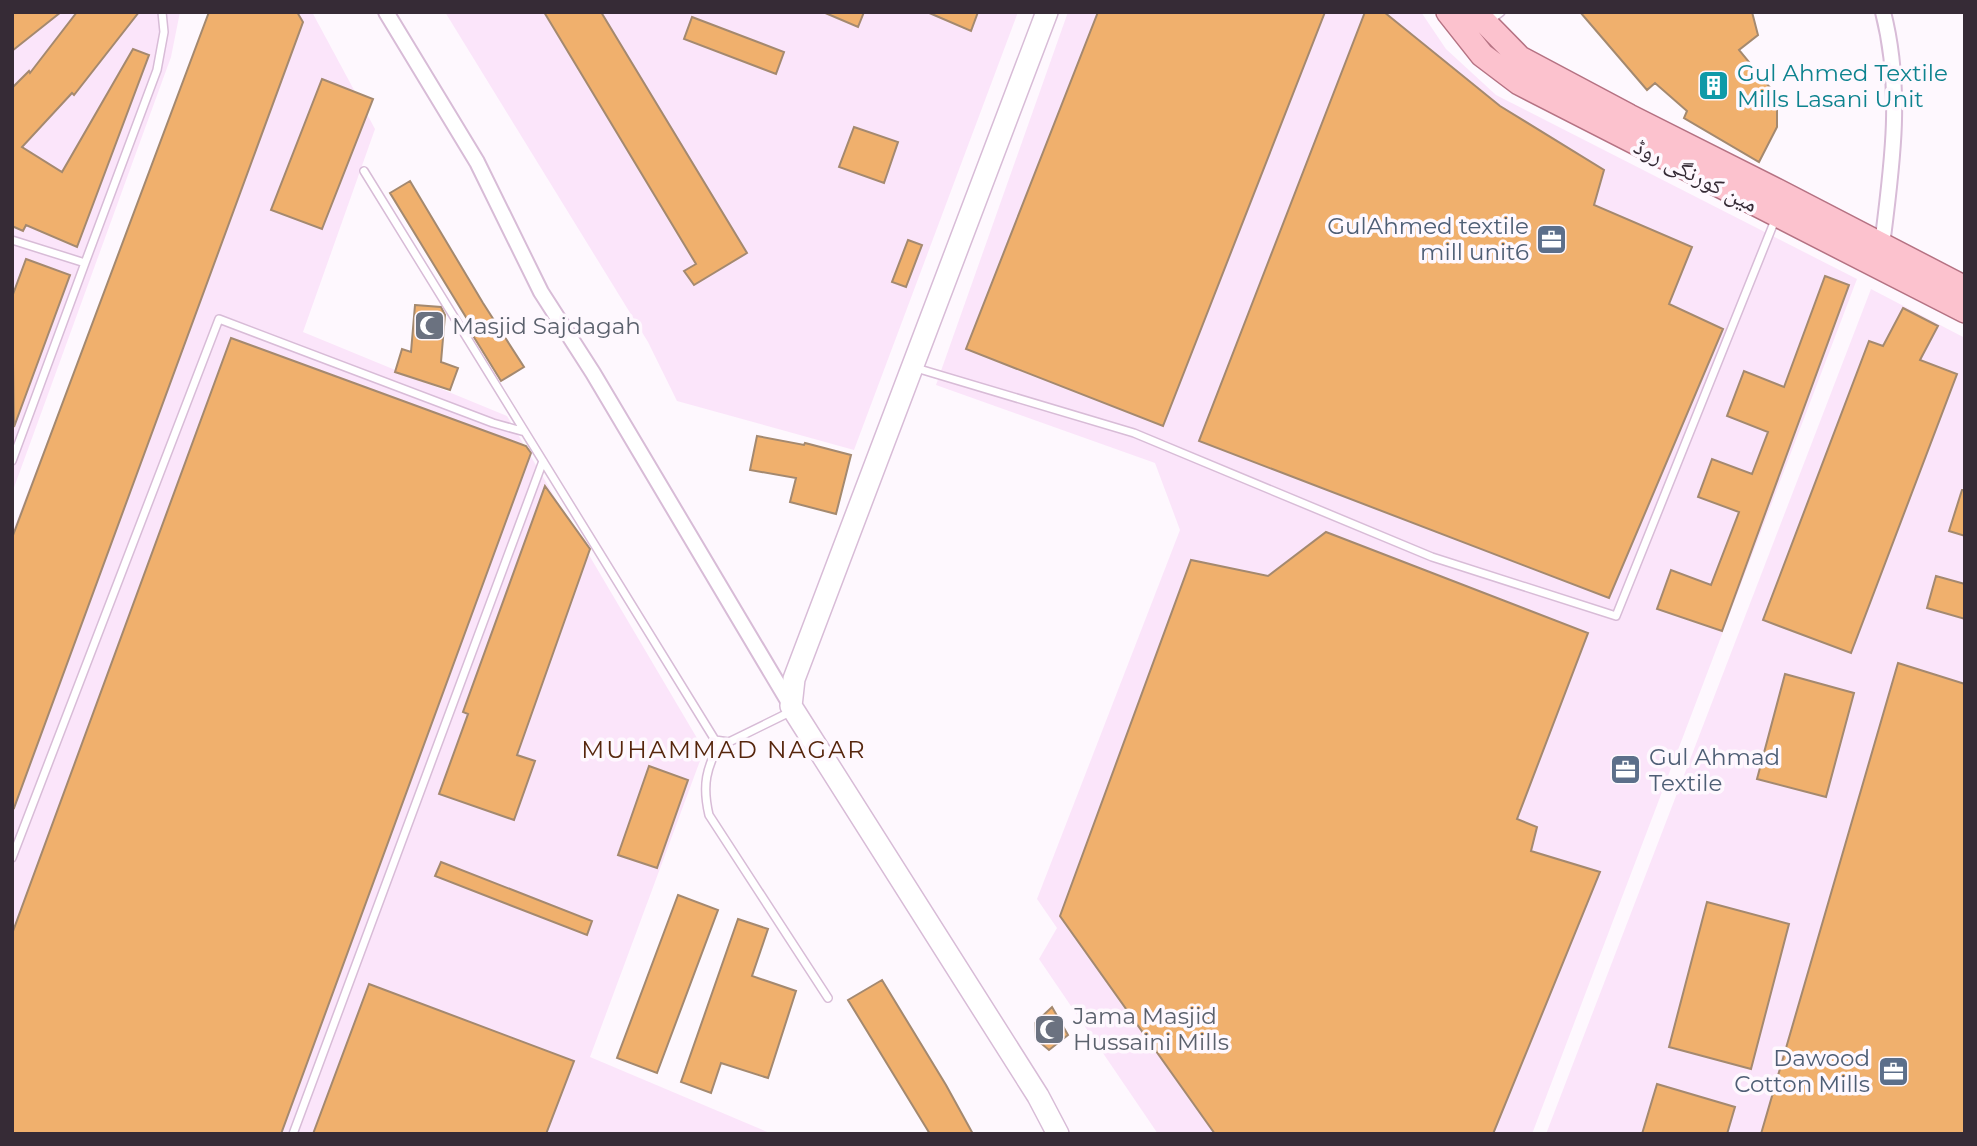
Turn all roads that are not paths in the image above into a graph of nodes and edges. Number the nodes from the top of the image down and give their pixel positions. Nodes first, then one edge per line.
1 (162, 12) edge
2 (386, 12) edge
3 (1047, 12) edge
4 (1448, 12) edge
5 (1883, 12) edge
6 (1487, 16) edge
7 (364, 171) dead end
8 (1777, 216) junction
9 (12, 240) edge
10 (1882, 245) junction
11 (85, 263) junction
12 (1965, 288) edge
13 (1965, 311) edge
14 (912, 367) junction
15 (525, 432) junction
16 (12, 461) edge
17 (543, 461) junction
18 (792, 708) junction
19 (721, 741) junction
20 (12, 858) edge
21 (828, 998) dead end
22 (293, 1134) edge
23 (1058, 1134) edge

1 - 11 lane
2 - 18 street
3 - 14 street
4 - 8 main road, مین کورنگی روڈ
5 - 10 street
6 - 10 main road, مین کورنگی روڈ
7 - 15 lane
8 - 13 main road, مین کورنگی روڈ
8 - 14 lane
9 - 11 lane
10 - 12 main road, مین کورنگی روڈ
11 - 16 lane
14 - 18 street
15 - 17 lane
15 - 20 lane
17 - 19 lane
17 - 22 lane
18 - 19 lane
18 - 23 street
19 - 21 lane

